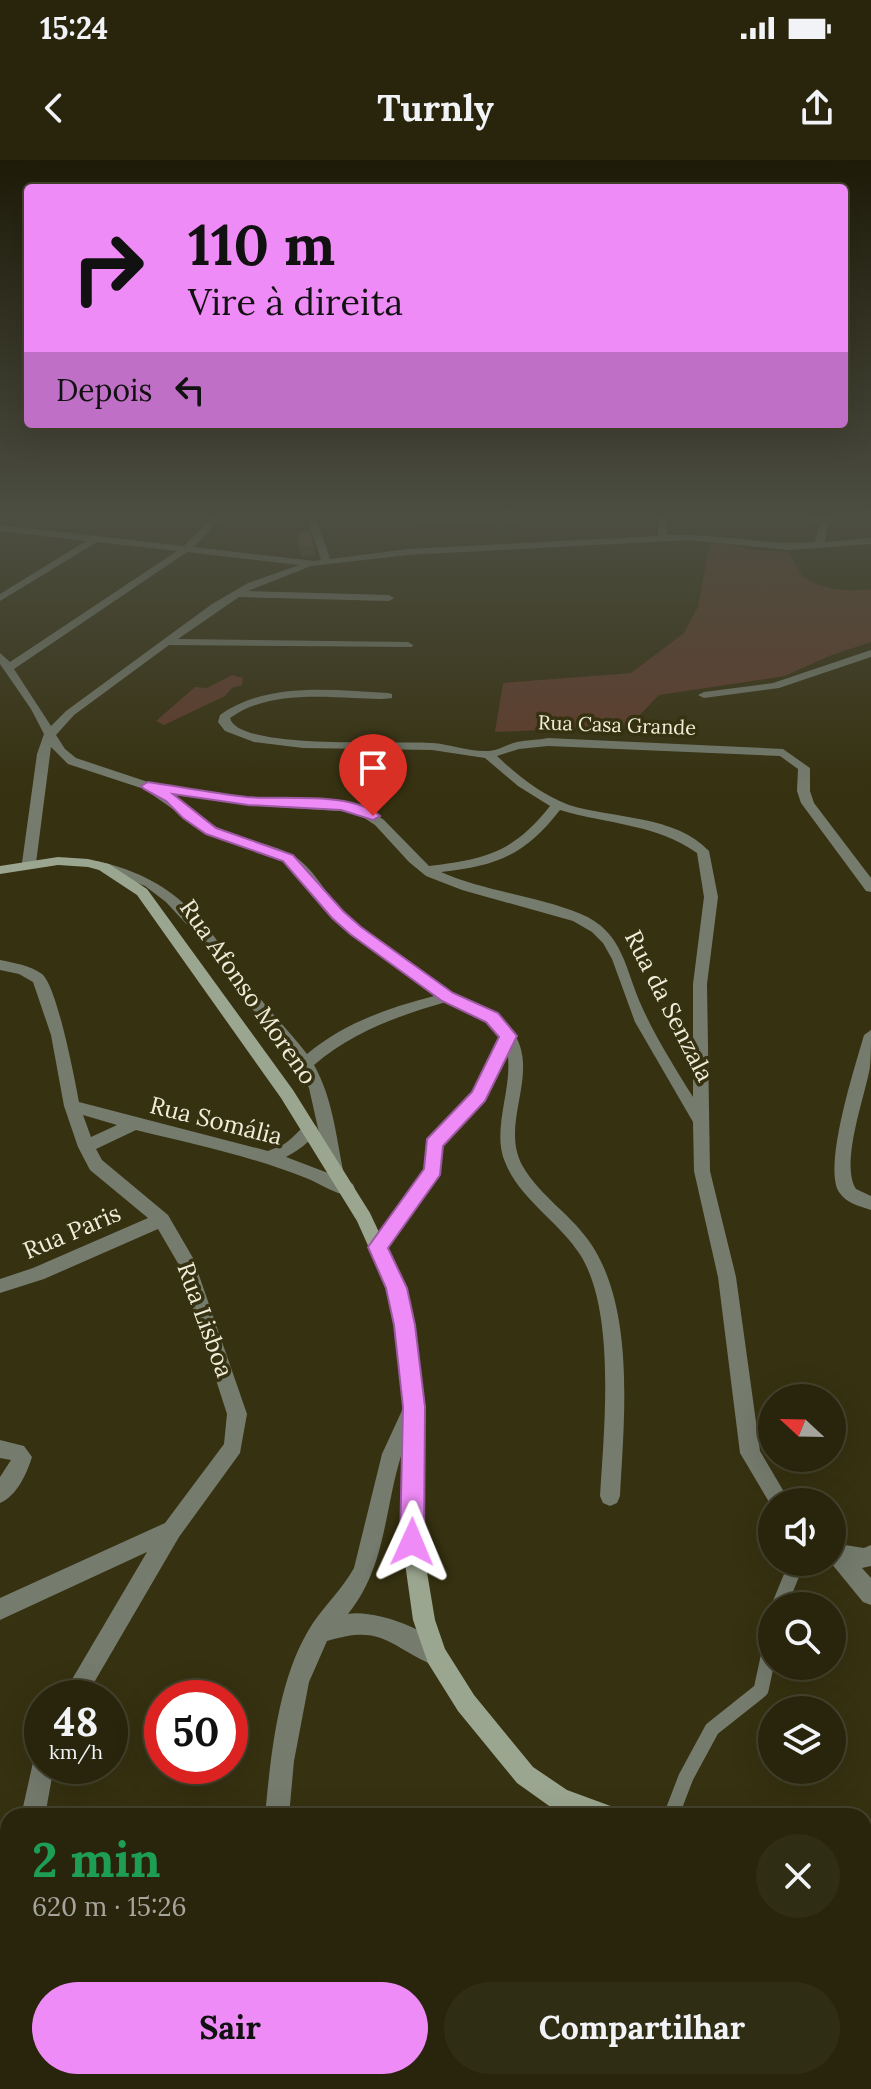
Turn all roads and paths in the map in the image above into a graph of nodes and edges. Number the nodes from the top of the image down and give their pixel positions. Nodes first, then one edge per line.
1 (99, 607) edge
2 (217, 607) edge
3 (168, 642) junction
4 (408, 645) dead end
5 (871, 653) edge
6 (0, 656) edge
7 (8, 668) junction
8 (704, 695) dead end
9 (388, 696) dead end
10 (50, 734) junction
11 (489, 755) junction
12 (148, 786) junction
13 (557, 805) junction
14 (29, 863) junction
15 (97, 865) junction
16 (0, 870) edge
17 (426, 870) junction
18 (871, 888) edge
19 (0, 965) edge
20 (447, 997) junction
21 (871, 1035) edge
22 (508, 1036) junction
23 (305, 1064) junction
24 (72, 1106) junction
25 (699, 1118) junction
26 (131, 1125) junction
27 (310, 1130) junction
28 (86, 1147) junction
29 (270, 1158) junction
30 (335, 1170) junction
31 (347, 1189) junction
32 (871, 1203) edge
33 (162, 1220) junction
34 (377, 1247) junction
35 (0, 1286) edge
36 (414, 1407) junction
37 (0, 1449) edge
38 (771, 1488) edge
39 (0, 1493) edge
40 (610, 1496) dead end
41 (172, 1530) junction
42 (846, 1555) edge
43 (871, 1555) edge
44 (846, 1566) edge
45 (871, 1594) edge
46 (0, 1609) edge
47 (320, 1632) junction
48 (436, 1655) junction
49 (83, 1680) edge
50 (763, 1680) edge
51 (39, 1784) edge
52 (34, 1808) edge
53 (278, 1808) edge
54 (584, 1808) edge
55 (674, 1808) edge

1 - 7 street
2 - 3 street
3 - 4 street
3 - 10 street
5 - 8 street
6 - 7 street, Rua da Senzala
7 - 10 street, Rua da Senzala
9 - 11 street, Rua Casa Grande
10 - 12 street, Rua da Senzala
10 - 14 street
11 - 13 street
11 - 18 street, Rua Casa Grande
12 - 17 street, Rua da Senzala
12 - 20 street
13 - 17 street
13 - 25 street
14 - 15 main road, Rua Afonso Moreno
14 - 16 main road, Rua Afonso Moreno
15 - 23 street, Rua Afonso Moreno
15 - 27 main road, Rua Afonso Moreno
17 - 25 street, Rua da Senzala
19 - 24 street, Rua Lisboa
20 - 22 street
20 - 23 street
21 - 32 street
22 - 34 lane
22 - 40 street
23 - 30 street, Rua Afonso Moreno
24 - 26 street, Rua Somália
24 - 28 street, Rua Lisboa
25 - 38 street, Rua da Senzala
26 - 28 street
26 - 29 street, Rua Somália
27 - 29 street
27 - 30 main road, Rua Afonso Moreno
28 - 33 street, Rua Lisboa
29 - 31 street, Rua Somália
30 - 31 main road, Rua Afonso Moreno
31 - 34 main road, Rua Afonso Moreno
33 - 35 street, Rua Paris
33 - 41 street, Rua Lisboa
34 - 36 main road, Rua Afonso Moreno
36 - 47 street
36 - 48 main road, Rua Afonso Moreno
37 - 39 street
41 - 46 street
41 - 49 street, Rua Lisboa
42 - 43 street
44 - 45 street
47 - 48 street
47 - 53 street
48 - 54 main road, Rua Afonso Moreno
50 - 55 lane
51 - 52 street

